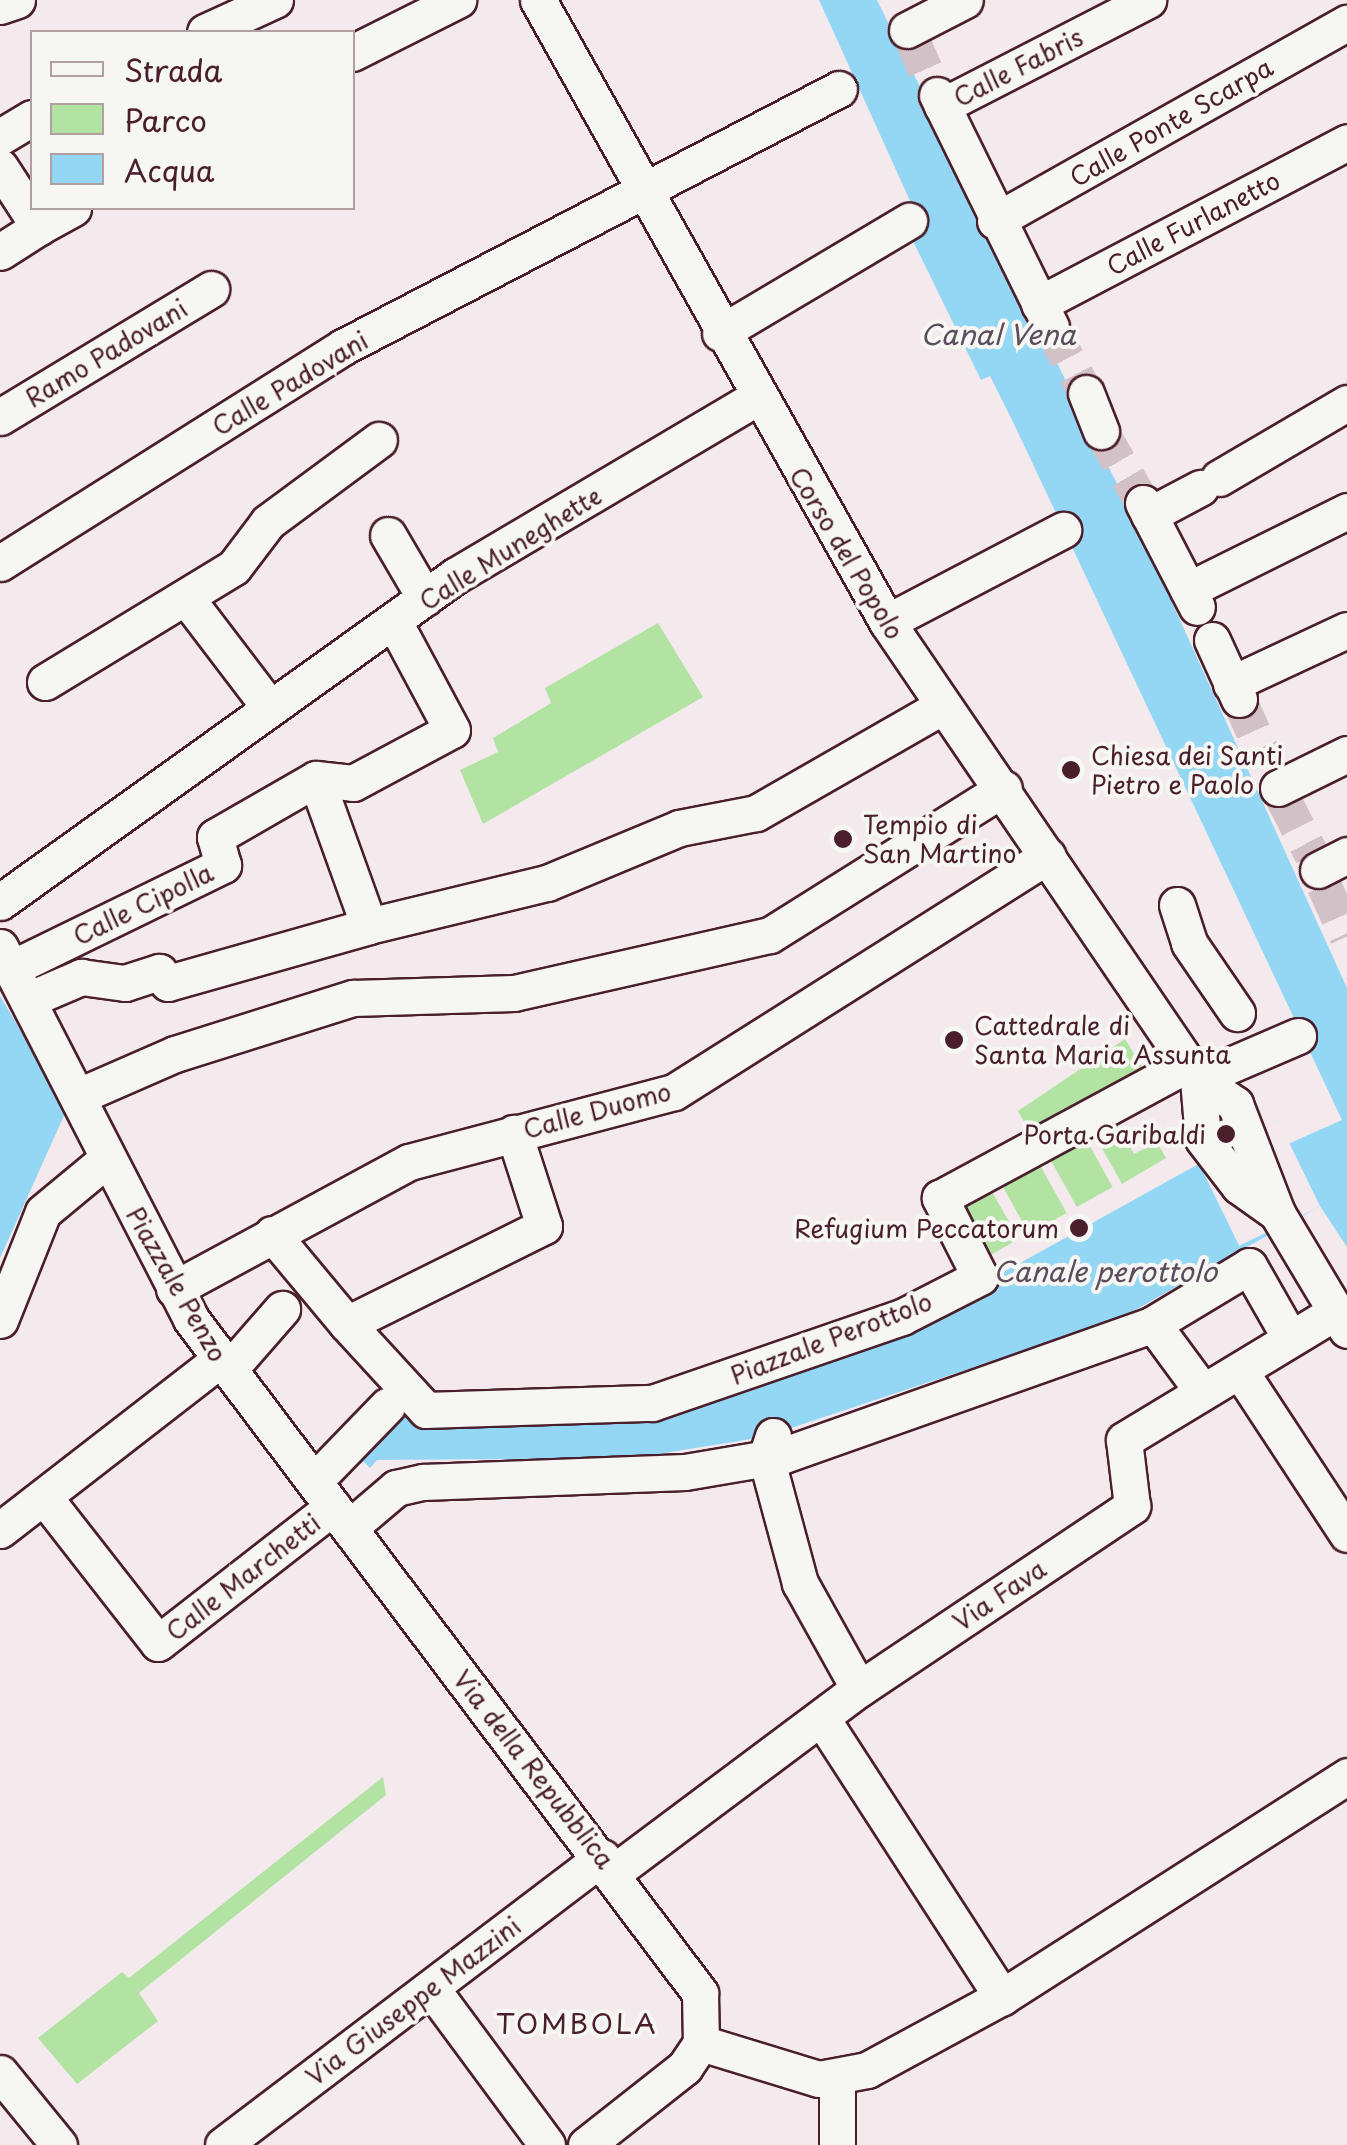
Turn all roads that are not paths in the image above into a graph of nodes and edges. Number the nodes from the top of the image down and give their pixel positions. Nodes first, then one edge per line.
1 (16, 0) edge
2 (275, 0) edge
3 (458, 0) edge
4 (538, 0) edge
5 (964, 0) edge
6 (1148, 0) edge
7 (0, 6) edge
8 (905, 22) edge
9 (1347, 23) edge
10 (209, 30) edge
11 (355, 52) edge
12 (839, 89) dead end
13 (30, 119) edge
14 (0, 137) edge
15 (1347, 142) edge
16 (0, 167) edge
17 (639, 186) junction
18 (70, 210) edge
19 (909, 221) dead end
20 (995, 221) junction
21 (40, 227) junction
22 (0, 252) edge
23 (210, 289) dead end
24 (720, 333) junction
25 (1086, 393) tunnel mouth
26 (756, 398) junction
27 (1347, 403) edge
28 (0, 417) edge
29 (1102, 430) tunnel mouth
30 (378, 440) dead end
31 (1347, 511) edge
32 (1063, 530) dead end
33 (388, 534) dead end
34 (0, 562) edge
35 (425, 598) junction
36 (187, 599) junction
37 (394, 622) junction
38 (887, 622) junction
39 (1347, 630) edge
40 (1212, 640) dead end
41 (46, 682) dead end
42 (944, 706) junction
43 (270, 708) junction
44 (1347, 754) edge
45 (316, 779) junction
46 (1275, 781) dead end
47 (1004, 788) junction
48 (1048, 856) junction
49 (0, 902) edge
50 (1177, 905) dead end
51 (369, 926) junction
52 (6, 958) edge
53 (30, 999) junction
54 (1238, 1013) dead end
55 (1298, 1036) dead end
56 (1193, 1072) junction
57 (81, 1095) junction
58 (514, 1132) junction
59 (107, 1159) junction
60 (1280, 1219) junction
61 (272, 1234) junction
62 (174, 1288) junction
63 (282, 1309) dead end
64 (0, 1320) edge
65 (1341, 1321) edge
66 (347, 1324) junction
67 (1153, 1324) junction
68 (1290, 1338) junction
69 (235, 1355) junction
70 (1240, 1371) junction
71 (1204, 1392) junction
72 (387, 1406) dead end
73 (770, 1445) junction
74 (336, 1458) dead end
75 (44, 1497) junction
76 (341, 1518) junction
77 (0, 1530) edge
78 (1347, 1534) edge
79 (859, 1689) junction
80 (824, 1722) junction
81 (1347, 1776) edge
82 (608, 1865) junction
83 (432, 1988) junction
84 (1002, 1997) junction
85 (701, 2043) junction
86 (0, 2073) edge
87 (838, 2078) junction
88 (59, 2145) edge
89 (224, 2145) edge
90 (547, 2145) edge
91 (586, 2145) edge
92 (837, 2145) edge

1 - 7 street
2 - 10 street
3 - 11 street
4 - 17 street, Corso del Popolo
5 - 8 street
6 - 20 street, Calle Fabris
9 - 20 street, Calle Ponte Scarpa
12 - 17 street, Calle Padovani
13 - 14 street
15 - 20 street, Calle Furlanetto
16 - 21 street
17 - 24 street, Corso del Popolo
17 - 34 street, Calle Padovani
18 - 21 street
19 - 24 street
21 - 22 street
23 - 28 street, Ramo Padovani
24 - 26 street, Corso del Popolo
25 - 29 street
26 - 35 street, Calle Muneghette
26 - 38 street, Corso del Popolo
27 - 31 street
30 - 36 street
32 - 38 street
33 - 35 street
35 - 37 street, Calle Muneghette
36 - 41 street
36 - 43 street
37 - 43 street, Calle Muneghette
37 - 45 street, Calle Cipolla
38 - 42 street, Corso del Popolo
39 - 40 street
42 - 47 street, Corso del Popolo
42 - 51 street
43 - 49 street, Calle Muneghette
44 - 46 street
45 - 51 street
45 - 52 street, Calle Cipolla
47 - 48 street, Corso del Popolo
47 - 57 street
48 - 56 street, Corso del Popolo
48 - 58 street, Calle Duomo
50 - 54 street
51 - 53 street
52 - 53 street, Piazzale Penzo
53 - 57 street, Piazzale Penzo
55 - 56 street
56 - 60 street, Corso del Popolo
56 - 60 street, Corso del Popolo
56 - 66 street, Piazzale Perottolo
57 - 59 street, Piazzale Penzo
58 - 61 street, Calle Duomo
58 - 66 street
59 - 62 street, Piazzale Penzo
59 - 64 street
60 - 65 street, Corso del Popolo
61 - 62 street, Calle Duomo
61 - 66 street
62 - 69 street, Piazzale Penzo
63 - 69 street
65 - 68 street, Via Fava
67 - 68 street
67 - 71 street
67 - 73 street
68 - 70 street, Via Fava
69 - 75 street
69 - 76 street, Piazzale Penzo
70 - 71 street, Via Fava
70 - 78 street
71 - 79 street, Via Fava
72 - 74 street
73 - 76 street
73 - 79 street
75 - 76 street, Calle Marchetti
75 - 77 street
76 - 82 street, Via della Repubblica
79 - 80 street, Via Fava
80 - 82 street, Via Fava
80 - 84 street
81 - 84 street
82 - 83 street, Via Giuseppe Mazzini
82 - 85 street, Via della Repubblica
83 - 89 street, Via Giuseppe Mazzini
83 - 90 street
84 - 87 street
85 - 87 street
85 - 91 street
86 - 88 street
87 - 92 street

